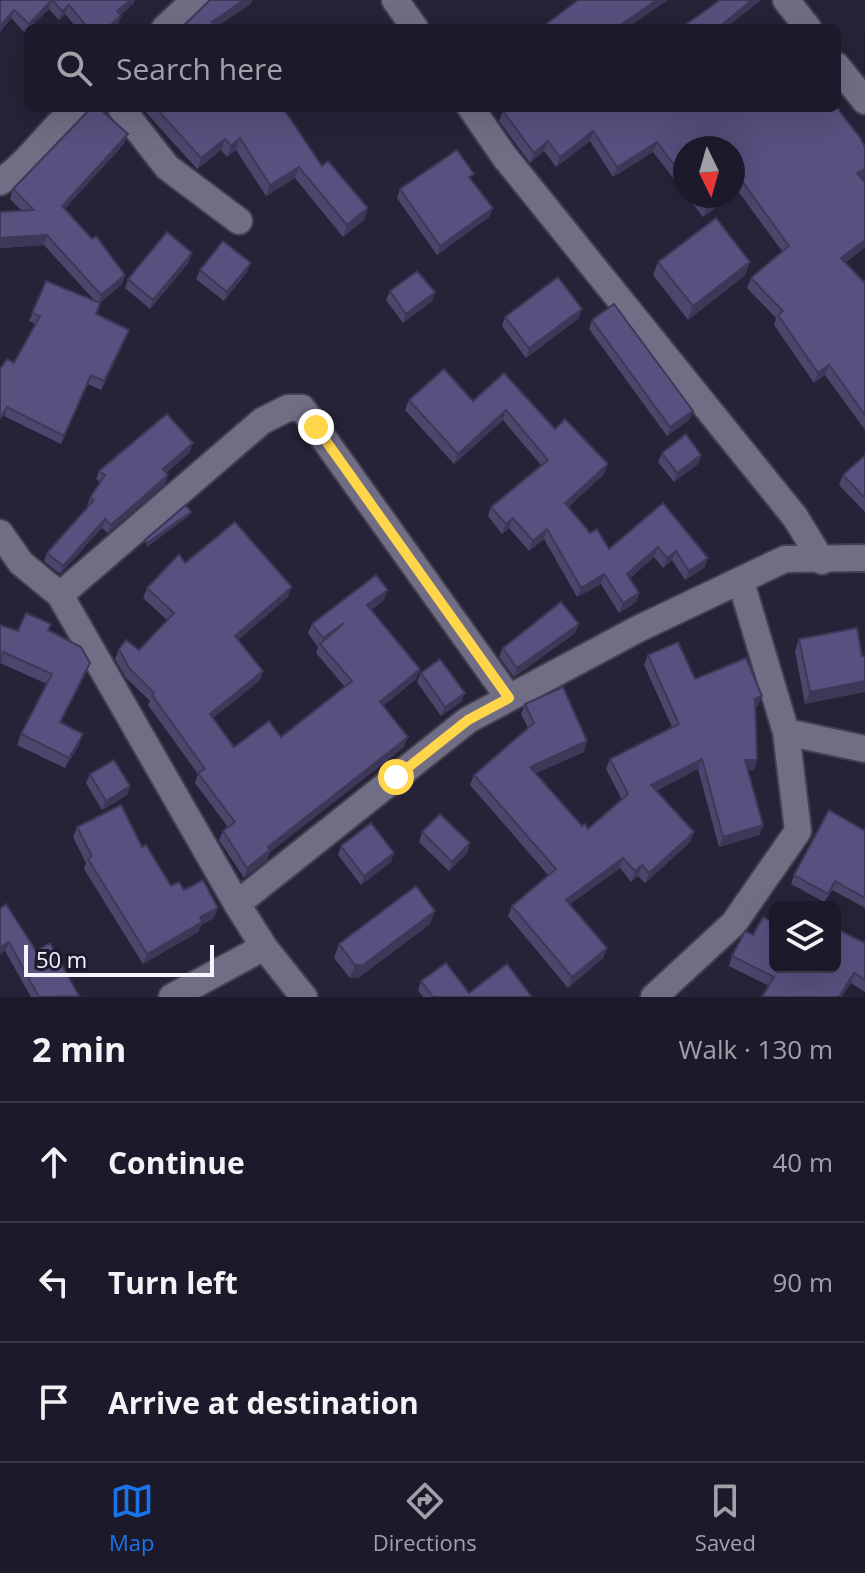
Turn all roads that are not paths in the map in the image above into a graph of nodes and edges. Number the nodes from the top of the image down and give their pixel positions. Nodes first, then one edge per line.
1 (195, 0) edge
2 (395, 0) edge
3 (786, 0) edge
4 (169, 24) edge
5 (412, 24) edge
6 (805, 24) edge
7 (841, 71) edge
8 (865, 101) edge
9 (71, 112) edge
10 (124, 112) edge
11 (474, 112) edge
12 (0, 182) edge
13 (239, 221) dead end
14 (0, 533) edge
15 (865, 558) edge
16 (822, 561) junction
17 (741, 582) junction
18 (60, 595) junction
19 (509, 698) junction
20 (786, 732) junction
21 (865, 749) edge
22 (237, 904) junction
23 (264, 947) junction
24 (172, 997) edge
25 (304, 997) edge
26 (654, 997) edge

1 - 4 street
2 - 5 street
3 - 6 street
7 - 8 street
9 - 12 street
10 - 13 street
11 - 16 street
14 - 18 street
15 - 16 street
16 - 17 street
17 - 19 street
17 - 20 street
18 - 19 street
18 - 22 street
19 - 22 street
20 - 21 street
20 - 26 street
22 - 23 street
23 - 24 street
23 - 25 street

